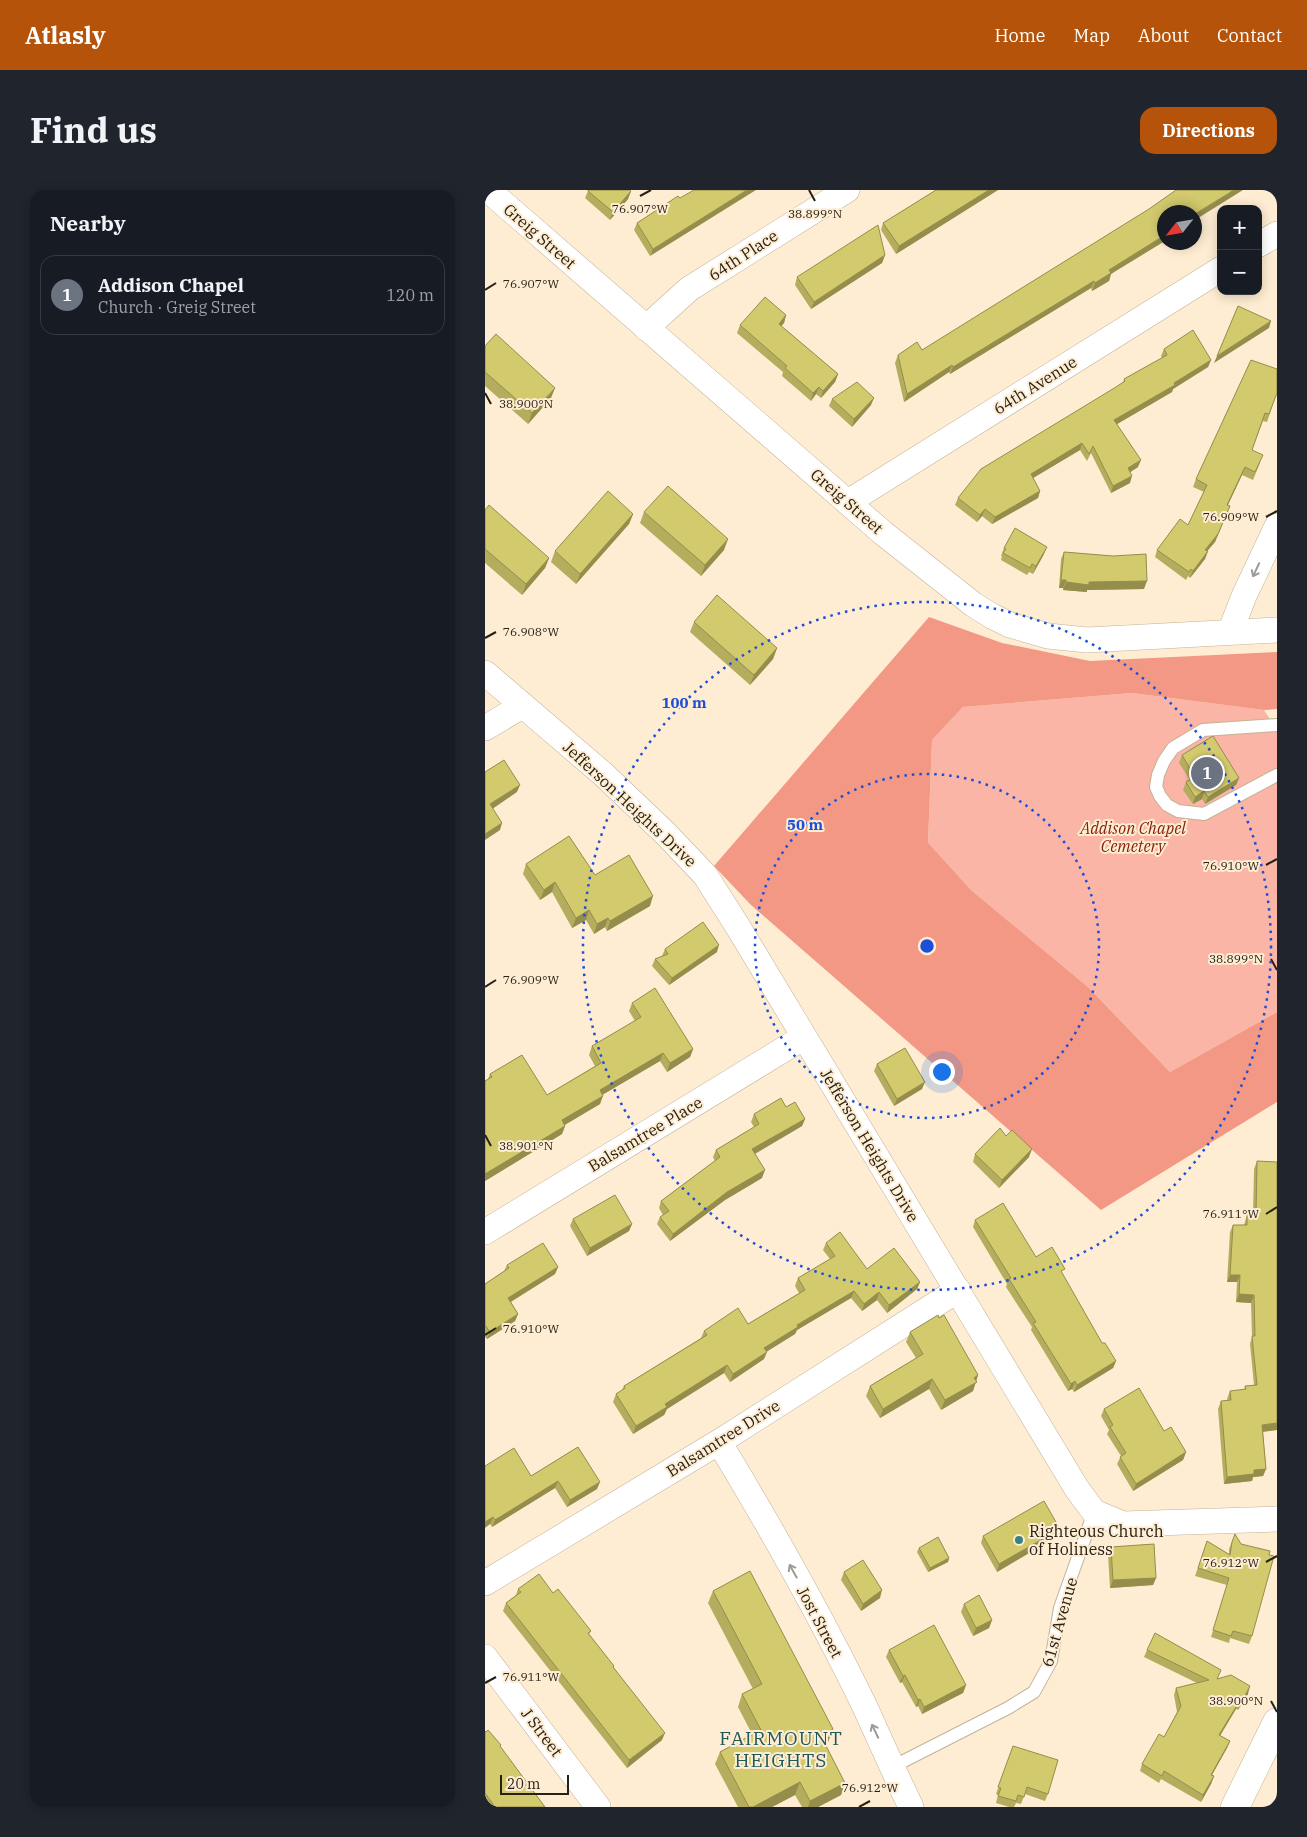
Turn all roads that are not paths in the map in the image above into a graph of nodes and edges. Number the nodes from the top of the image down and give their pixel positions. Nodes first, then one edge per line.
1 (488, 190) edge
2 (847, 190) edge
3 (1217, 271) edge
4 (646, 328) junction
5 (848, 502) junction
6 (1277, 526) edge
7 (1277, 630) edge
8 (1230, 632) junction
9 (485, 673) edge
10 (522, 706) junction
11 (1277, 725) edge
12 (485, 728) edge
13 (1277, 774) edge
14 (805, 1037) junction
15 (485, 1232) edge
16 (958, 1290) junction
17 (719, 1442) junction
18 (1094, 1512) junction
19 (1277, 1519) edge
20 (485, 1583) edge
21 (485, 1657) edge
22 (1277, 1722) edge
23 (892, 1766) junction
24 (599, 1807) edge
25 (911, 1807) edge
26 (1235, 1807) edge

1 - 4 street, Greig Street
2 - 4 street, 64th Place
3 - 5 street, 64th Avenue
4 - 5 street, Greig Street
5 - 8 street, Greig Street
6 -> 8 street
7 - 8 street, Greig Street
9 - 10 street, Jefferson Heights Drive
10 - 12 street
10 - 14 street, Jefferson Heights Drive
11 - 13 lane
14 - 15 street, Balsamtree Place
14 - 16 street, Jefferson Heights Drive
16 - 17 street, Balsamtree Drive
16 - 18 street, Jefferson Heights Drive
17 - 20 street, Balsamtree Drive
23 -> 17 street, Jost Street
18 - 19 street
18 - 23 lane, 61st Avenue
21 - 24 street, J Street
22 - 26 street
23 - 25 street, Jost Street

